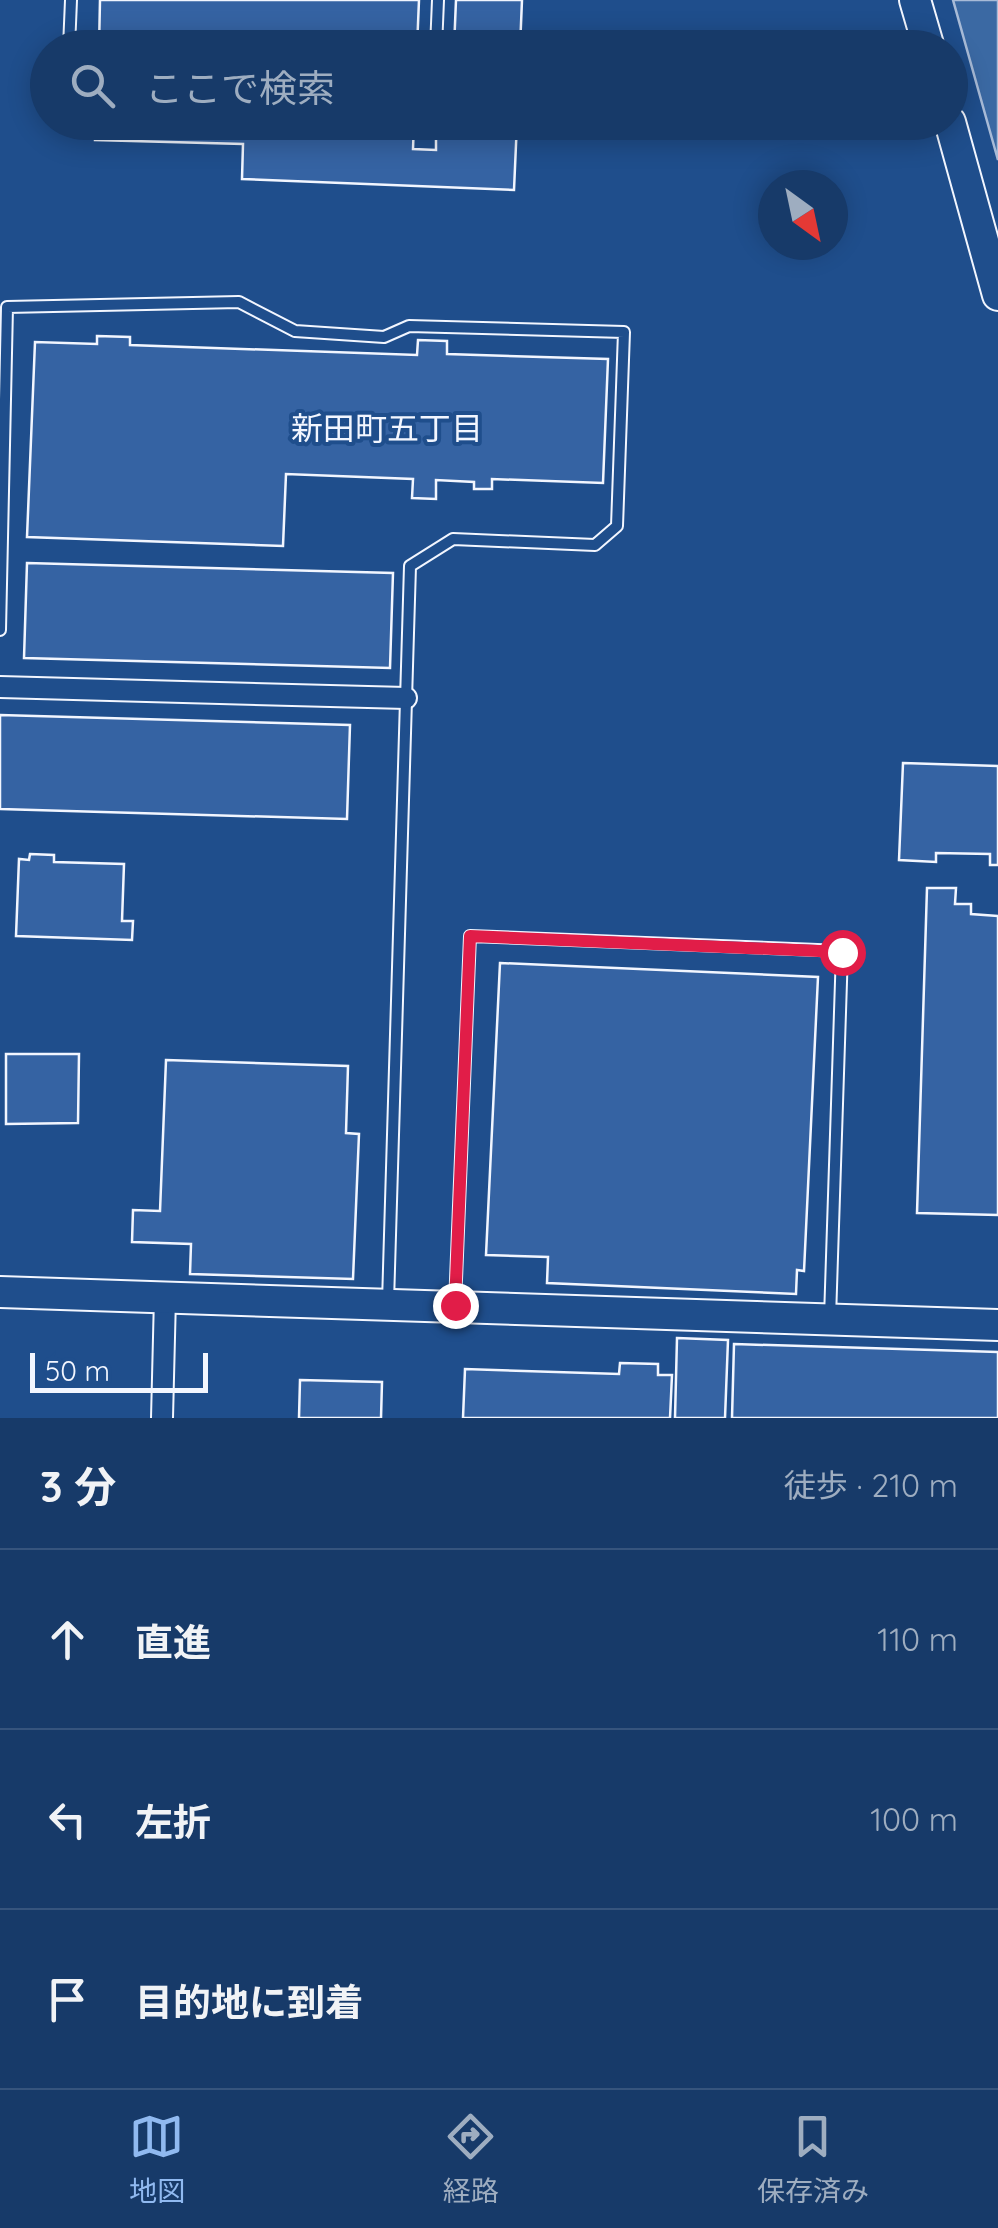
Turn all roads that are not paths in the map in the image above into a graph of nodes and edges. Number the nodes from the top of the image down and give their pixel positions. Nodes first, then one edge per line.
1 (71, 0) edge
2 (438, 0) edge
3 (915, 0) edge
4 (70, 30) edge
5 (437, 30) edge
6 (924, 30) edge
7 (955, 140) edge
8 (998, 296) edge
9 (0, 630) edge
10 (0, 687) edge
11 (406, 698) junction
12 (0, 1292) edge
13 (165, 1297) junction
14 (388, 1303) junction
15 (455, 1305) junction
16 (830, 1319) junction
17 (998, 1326) edge
18 (162, 1418) edge

1 - 4 lane
2 - 5 lane
3 - 6 street
7 - 8 street
9 - 11 lane
10 - 11 street
11 - 14 lane
12 - 13 street
13 - 14 street
13 - 18 street
14 - 15 street
15 - 16 street
15 - 16 lane
16 - 17 street

